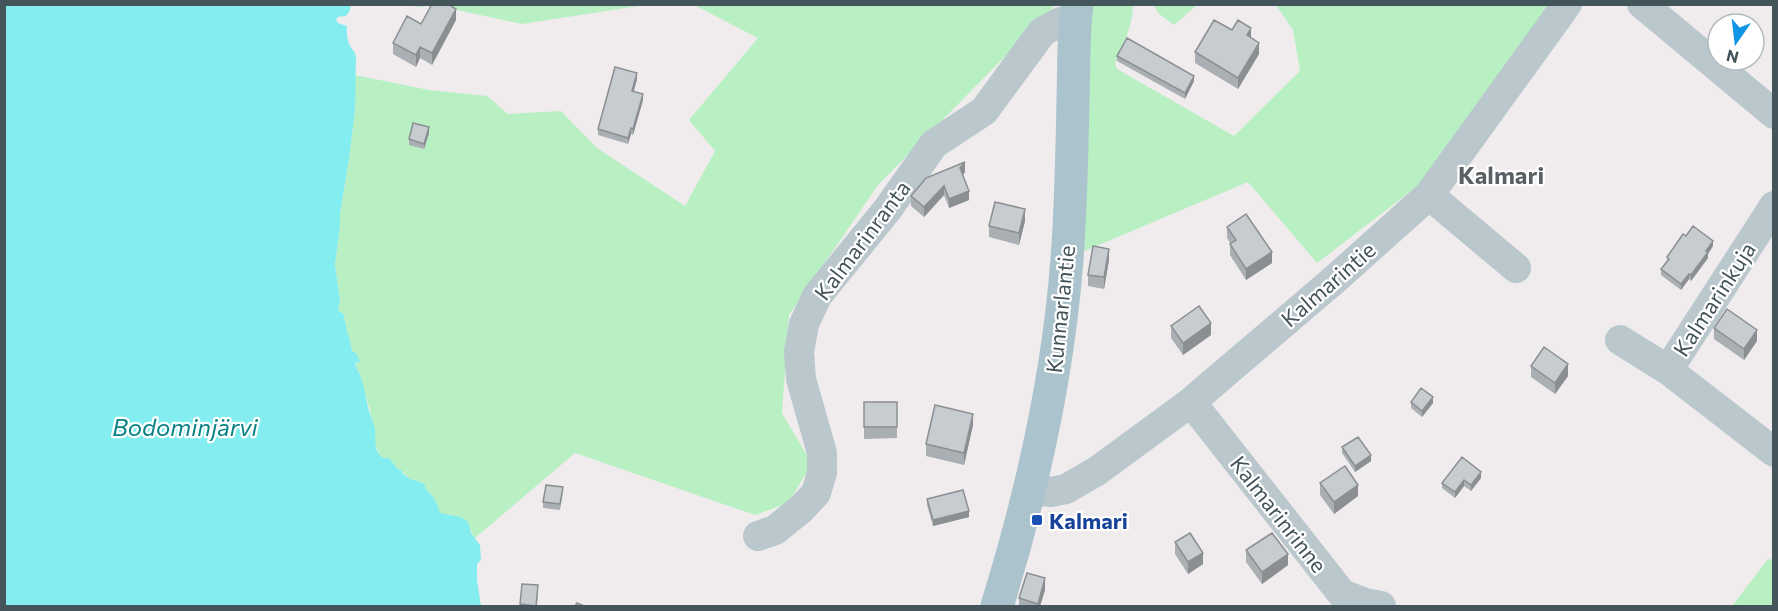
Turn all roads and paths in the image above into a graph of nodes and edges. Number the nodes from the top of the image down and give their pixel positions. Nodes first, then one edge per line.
1 (1567, 4) edge
2 (1642, 4) edge
3 (1076, 12) edge
4 (1773, 114) edge
5 (1429, 195) junction
6 (1773, 206) edge
7 (1516, 268) dead end
8 (1620, 340) dead end
9 (1668, 370) junction
10 (1191, 402) junction
11 (1773, 452) edge
12 (1030, 490) junction
13 (758, 536) dead end
14 (997, 606) edge
15 (1381, 606) edge

1 - 5 street, Kalmarintie
2 - 4 street
3 - 12 main road, Kunnarlantie
3 - 13 street, Kalmarinranta
5 - 7 street
5 - 10 street, Kalmarintie
6 - 9 street, Kalmarinkuja
8 - 9 street
9 - 11 street, Kalmarinkuja
10 - 12 street, Kalmarintie
10 - 15 street, Kalmarinrinne
12 - 14 main road, Kunnarlantie

